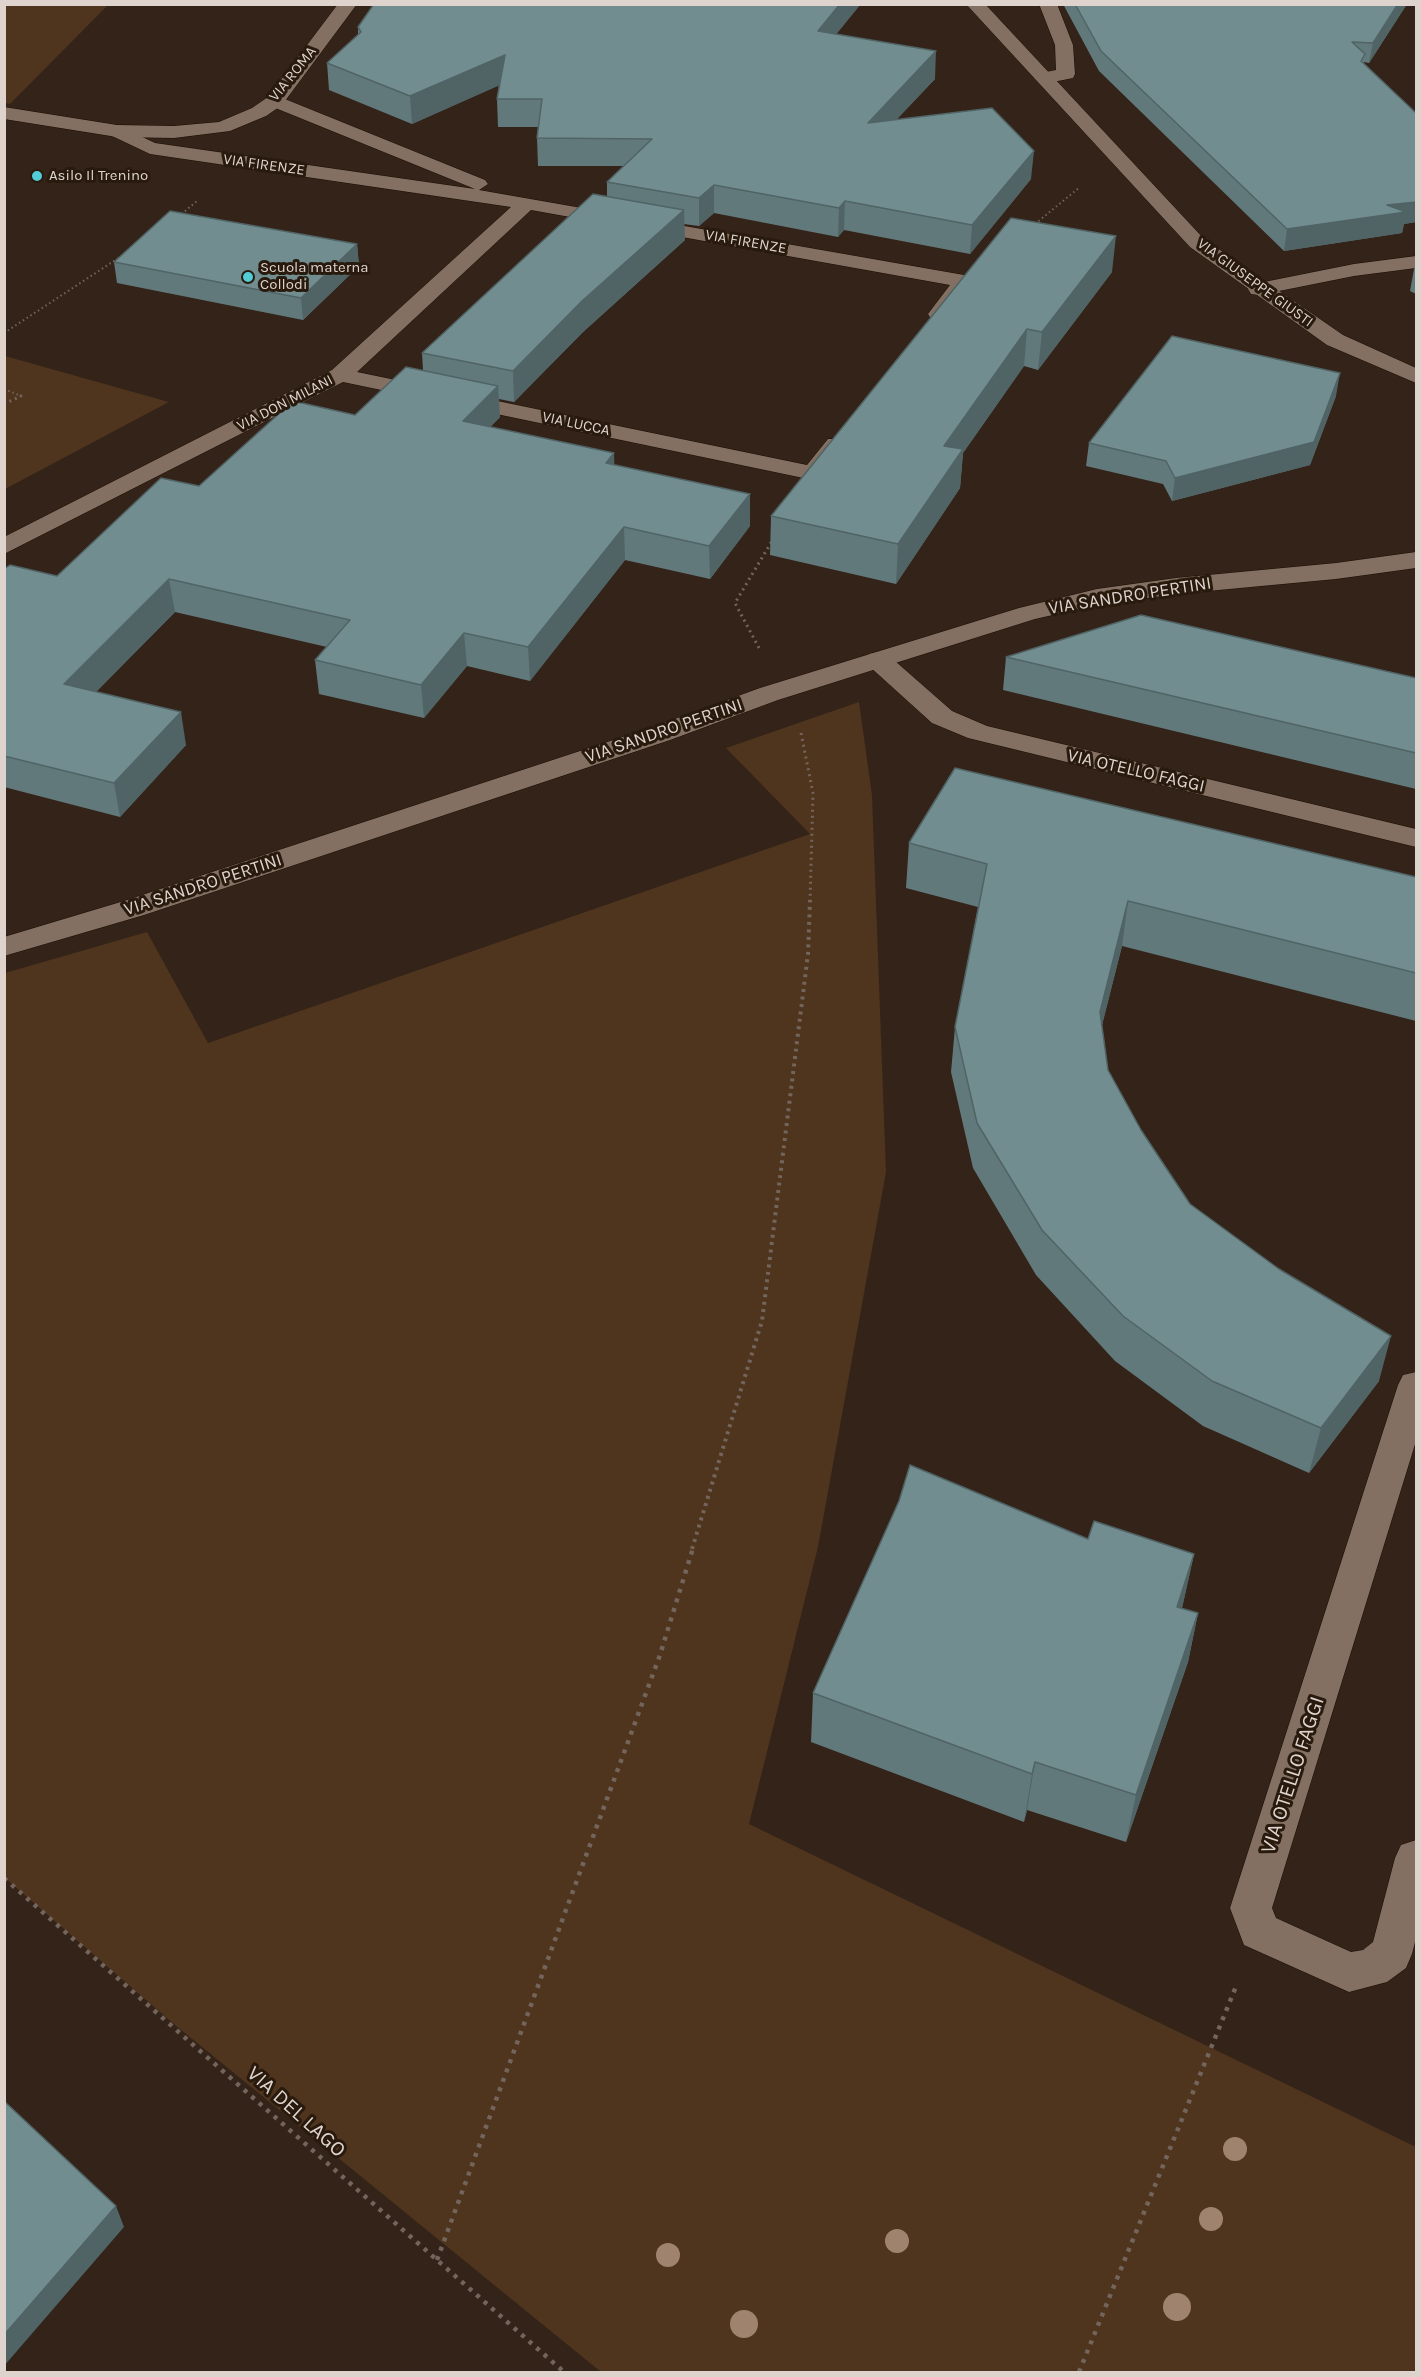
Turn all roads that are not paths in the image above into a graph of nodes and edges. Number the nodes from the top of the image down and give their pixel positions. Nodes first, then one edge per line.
1 (348, 4) edge
2 (975, 4) edge
3 (1048, 4) edge
4 (1042, 78) junction
5 (275, 101) junction
6 (4, 113) edge
7 (117, 131) junction
8 (527, 204) junction
9 (1416, 262) edge
10 (1259, 289) junction
11 (928, 327) edge
12 (340, 375) junction
13 (1416, 376) edge
14 (849, 428) edge
15 (4, 547) edge
16 (1416, 560) edge
17 (1336, 571) junction
18 (1416, 573) edge
19 (878, 660) junction
20 (1416, 838) edge
21 (4, 947) edge
22 (1416, 1385) edge
23 (1416, 1858) edge

1 - 5 street, VIA ROMA
2 - 4 street, VIA GIUSEPPE GIUSTI
3 - 4 street
4 - 10 street, VIA GIUSEPPE GIUSTI
5 - 7 street, VIA ROMA
5 - 8 street, VIA FIRENZE
6 - 7 street, VIA FIRENZE
7 - 8 street, VIA FIRENZE
8 - 11 street, VIA FIRENZE
8 - 12 street, VIA DON MILANI
9 - 10 street
10 - 13 street, VIA GIUSEPPE GIUSTI
12 - 14 street, VIA LUCCA
12 - 15 street, VIA DON MILANI
16 - 17 street, VIA SANDRO PERTINI
17 - 18 street, VIA SANDRO PERTINI
17 - 19 street, VIA SANDRO PERTINI
19 - 20 street, VIA OTELLO FAGGI
19 - 21 street, VIA SANDRO PERTINI
22 - 23 street, VIA OTELLO FAGGI

